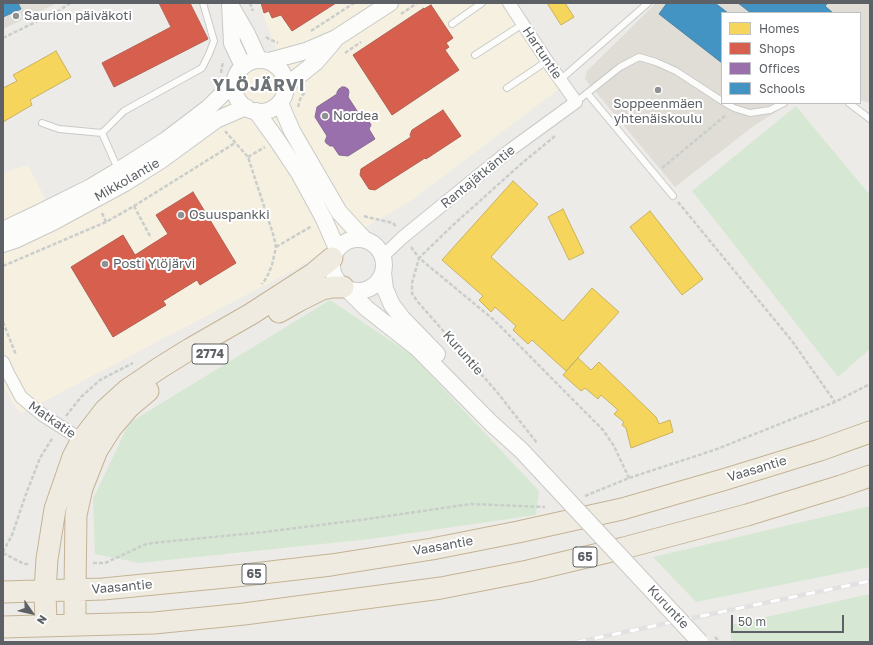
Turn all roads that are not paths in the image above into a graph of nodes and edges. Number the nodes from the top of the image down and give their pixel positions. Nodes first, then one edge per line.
1 (203, 3) edge
2 (390, 3) edge
3 (482, 3) edge
4 (509, 3) edge
5 (648, 3) edge
6 (230, 4) edge
7 (452, 24) dead end
8 (523, 24) junction
9 (336, 38) junction
10 (475, 56) dead end
11 (264, 60) junction
12 (547, 61) junction
13 (243, 66) junction
14 (227, 79) junction
15 (560, 80) junction
16 (286, 86) junction
17 (507, 88) dead end
18 (587, 93) junction
19 (721, 100) edge
20 (576, 102) junction
21 (280, 103) junction
22 (727, 104) edge
23 (782, 104) edge
24 (850, 104) edge
25 (251, 109) junction
26 (870, 119) edge
27 (42, 123) dead end
28 (102, 133) junction
29 (122, 177) junction
30 (673, 196) road end
31 (3, 230) edge
32 (364, 239) junction
33 (3, 244) edge
34 (334, 253) junction
35 (383, 256) junction
36 (383, 273) junction
37 (345, 288) junction
38 (3, 362) edge
39 (870, 432) edge
40 (89, 445) junction
41 (521, 450) junction
42 (870, 476) edge
43 (75, 590) junction
44 (45, 591) junction
45 (3, 592) edge
46 (75, 625) junction
47 (46, 626) junction
48 (3, 627) edge
49 (700, 642) edge

1 - 28 lane
2 - 9 main road
3 - 7 lane
4 - 8 street, Hartuntie
5 - 15 lane
6 - 11 main road
6 - 13 main road
8 - 10 lane
8 - 12 street, Hartuntie
9 - 11 main road
9 - 16 main road
11 - 13 main road
11 - 16 main road
12 - 15 street, Hartuntie
12 - 17 lane
13 - 14 main road
14 - 25 main road
14 - 29 main road, Mikkolantie
15 - 20 street, Hartuntie
16 - 21 main road
18 - 19 lane
18 - 20 lane
18 - 30 lane
20 - 35 street, Rantajätkäntie
21 - 25 main road
21 - 32 main road
22 - 23 lane
24 - 26 lane
25 - 29 main road, Mikkolantie
25 - 34 main road
27 - 28 lane
28 - 29 lane
29 - 31 main road, Mikkolantie
29 - 33 main road, Mikkolantie
32 - 34 main road
32 - 35 main road
34 - 37 main road
34 - 40 highway, 2774
35 - 36 main road
36 - 37 main road
36 - 41 main road, Kuruntie
37 - 40 highway, 2774
37 - 41 main road, Kuruntie
38 - 40 street, Matkatie
39 - 43 highway, Vaasantie / 65
40 - 43 highway, 2774
40 - 44 highway, 2774
41 - 49 main road, Kuruntie, bridge
42 - 46 highway, 65
43 - 44 highway, Vaasantie / 65
43 - 46 highway, 2774
44 - 45 highway, Vaasantie / 65
44 - 47 highway, 2774
46 - 47 highway, 65
47 - 48 highway, 65

